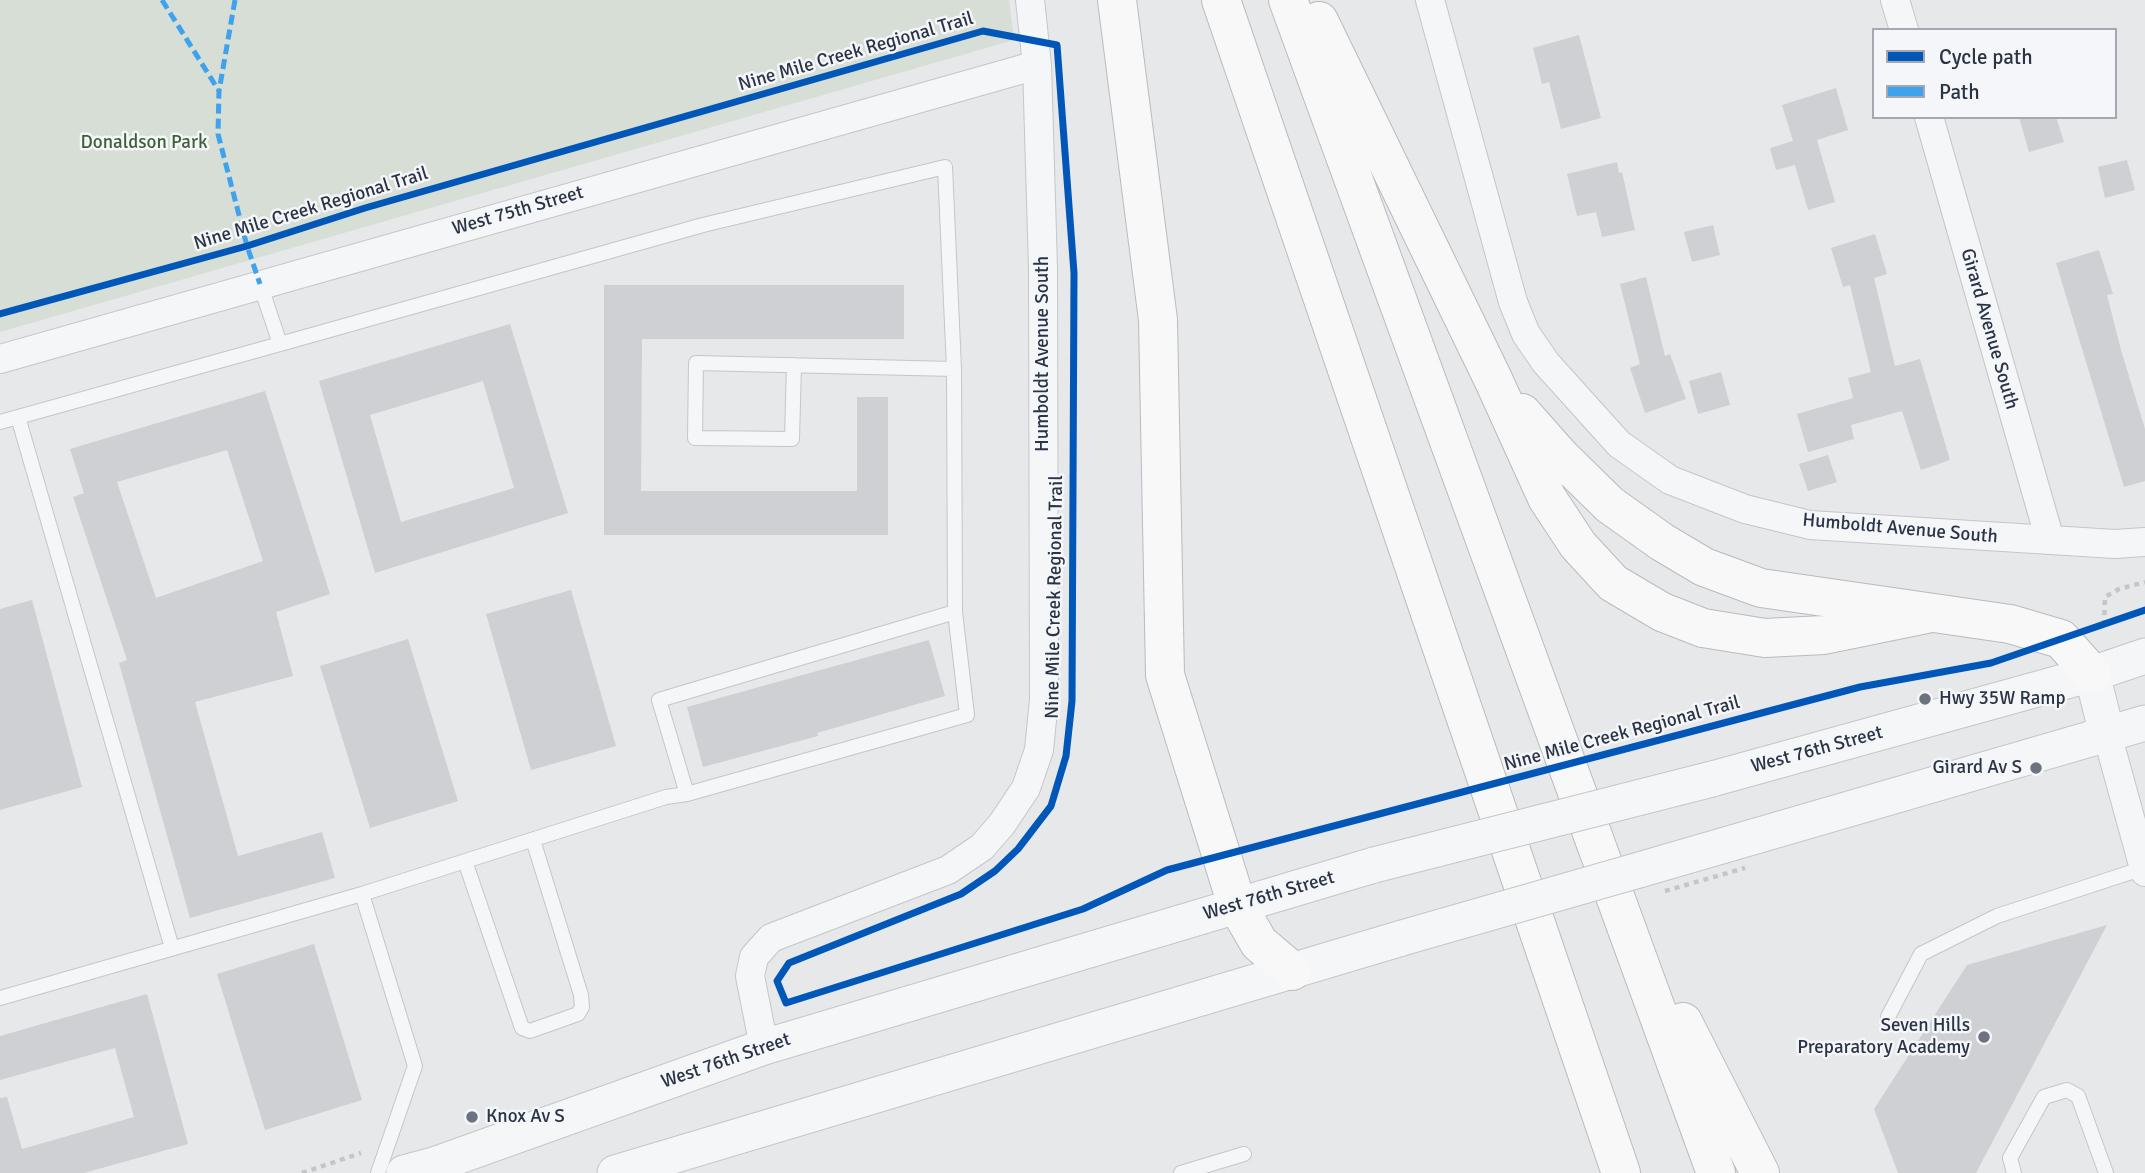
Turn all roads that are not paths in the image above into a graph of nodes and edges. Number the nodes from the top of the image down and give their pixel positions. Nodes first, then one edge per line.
1 (1030, 0) edge
2 (1117, 0) edge
3 (1221, 0) edge
4 (1288, 0) edge
5 (1309, 0) edge
6 (1430, 0) edge
7 (1895, 0) edge
8 (1903, 28) edge
9 (1037, 65) junction
10 (1930, 119) edge
11 (260, 284) junction
12 (281, 344) junction
13 (0, 359) edge
14 (794, 365) junction
15 (954, 369) junction
16 (1493, 379) junction
17 (18, 417) junction
18 (0, 422) edge
19 (2050, 540) junction
20 (2145, 542) edge
21 (955, 612) junction
22 (1927, 614) junction
23 (2145, 656) edge
24 (2092, 674) junction
25 (2145, 723) edge
26 (2107, 734) junction
27 (687, 794) junction
28 (533, 840) junction
29 (465, 861) junction
30 (2144, 870) edge
31 (1608, 875) junction
32 (362, 894) junction
33 (1237, 905) junction
34 (172, 948) junction
35 (1292, 971) junction
36 (0, 998) edge
37 (1888, 1017) dead end
38 (764, 1047) junction
39 (1244, 1154) dead end
40 (378, 1173) edge
41 (404, 1173) edge
42 (615, 1173) edge
43 (1181, 1173) edge
44 (1621, 1173) edge
45 (1716, 1173) edge
46 (1760, 1173) edge
47 (2014, 1173) edge
48 (2106, 1173) edge

1 - 9 street, Humboldt Avenue South
2 - 33 highway
3 - 44 highway
4 - 31 highway
5 - 16 highway
6 - 19 street, Humboldt Avenue South
7 - 8 street
9 - 11 street, West 75th Street
9 - 38 street, Humboldt Avenue South
10 - 19 street, Girard Avenue South
11 - 12 lane
11 - 13 street, West 75th Street
12 - 15 lane
12 - 17 lane
14 - 14 lane
14 - 15 lane
15 - 21 lane
16 - 22 highway
16 - 22 highway
17 - 18 lane
17 - 34 lane
19 - 20 street, Humboldt Avenue South
21 - 27 lane
21 - 27 lane
22 - 24 highway
23 - 24 street, West 76th Street
24 - 26 street
24 - 33 street, West 76th Street, bridge
25 - 26 street
26 - 30 street
26 - 35 street, bridge
27 - 28 lane
28 - 29 lane
28 - 29 lane
29 - 32 lane
30 - 37 lane
31 - 45 highway
31 - 46 highway
32 - 34 lane
32 - 40 lane
33 - 35 highway
33 - 38 street, West 76th Street
34 - 36 lane
35 - 42 street
38 - 41 street, West 76th Street
39 - 43 lane
47 - 48 lane

